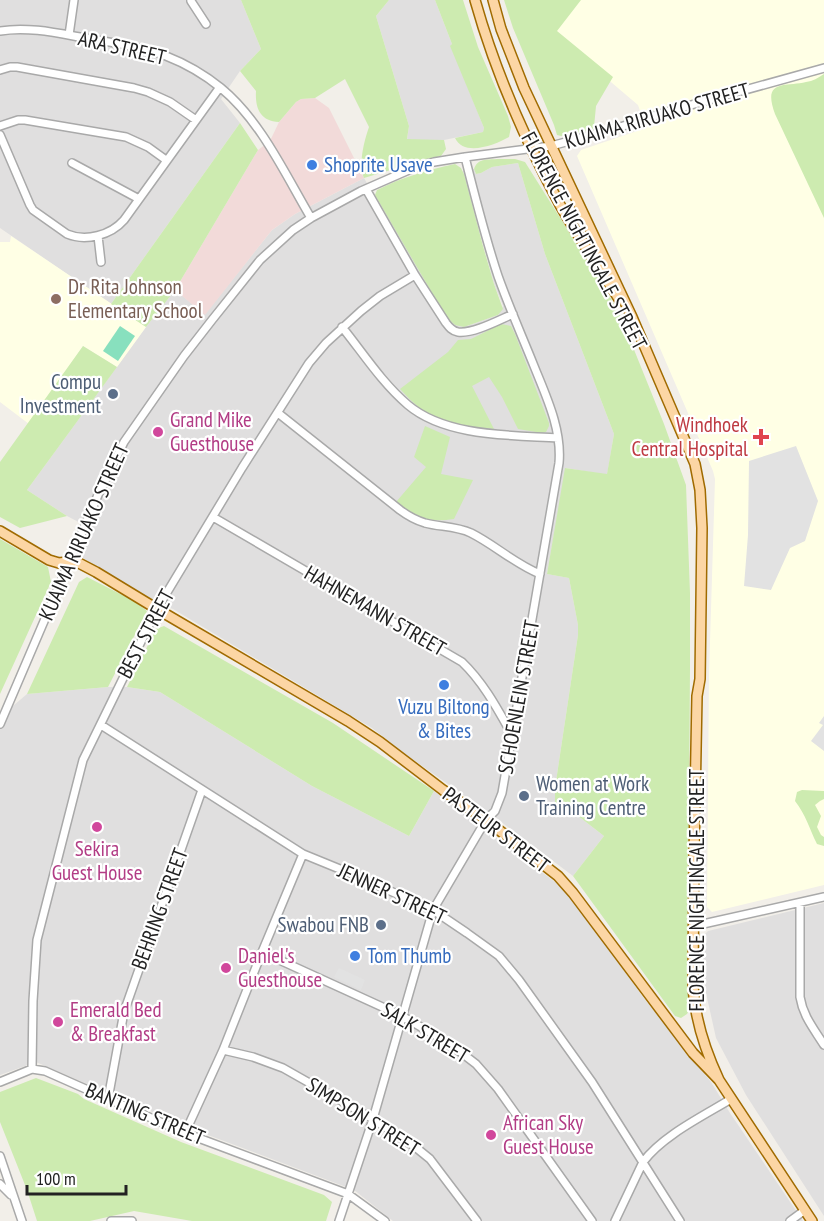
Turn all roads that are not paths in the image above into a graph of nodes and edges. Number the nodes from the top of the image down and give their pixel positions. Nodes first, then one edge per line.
1 (74, 0) edge
2 (475, 0) edge
3 (492, 0) edge
4 (182, 1) edge
5 (191, 1) edge
6 (206, 24) dead end
7 (0, 31) edge
8 (69, 35) junction
9 (824, 68) edge
10 (0, 70) edge
11 (220, 87) junction
12 (196, 120) junction
13 (0, 126) edge
14 (0, 135) edge
15 (551, 146) junction
16 (532, 149) junction
17 (465, 157) junction
18 (166, 160) junction
19 (72, 163) dead end
20 (366, 189) junction
21 (140, 199) junction
22 (311, 218) junction
23 (98, 236) junction
24 (101, 262) dead end
25 (415, 275) junction
26 (513, 314) junction
27 (342, 327) junction
28 (278, 412) junction
29 (558, 438) junction
30 (213, 517) junction
31 (0, 531) edge
32 (69, 561) junction
33 (540, 574) junction
34 (157, 609) junction
35 (697, 696) junction
36 (0, 724) edge
37 (101, 725) junction
38 (512, 734) junction
39 (202, 790) junction
40 (486, 820) junction
41 (303, 854) junction
42 (824, 897) edge
43 (800, 903) junction
44 (433, 910) junction
45 (694, 926) junction
46 (262, 952) junction
47 (402, 1016) junction
48 (703, 1039) junction
49 (824, 1045) edge
50 (687, 1046) junction
51 (223, 1050) junction
52 (32, 1069) junction
53 (720, 1080) junction
54 (0, 1082) edge
55 (108, 1099) junction
56 (731, 1099) junction
57 (373, 1119) junction
58 (185, 1133) junction
59 (0, 1156) edge
60 (643, 1162) junction
61 (2, 1168) edge
62 (0, 1184) edge
63 (348, 1194) junction
64 (15, 1199) junction
65 (805, 1210) junction
66 (22, 1221) edge
67 (111, 1221) edge
68 (132, 1221) edge
69 (339, 1221) edge
70 (385, 1221) edge
71 (477, 1221) edge
72 (592, 1221) edge
73 (615, 1221) edge
74 (680, 1221) edge
75 (790, 1221) edge
76 (812, 1221) edge

1 - 8 street
2 - 16 main road, FLORENCE NIGHTINGALE STREET
3 - 15 main road, FLORENCE NIGHTINGALE STREET
4 - 5 street
5 - 6 street
7 - 8 street, ARA STREET
8 - 11 street, ARA STREET
9 - 15 street, KUAIMA RIRUAKO STREET
10 - 12 street
11 - 12 street
11 - 22 street, ARA STREET
12 - 18 street
13 - 18 street
14 - 23 street
15 - 16 street, KUAIMA RIRUAKO STREET
15 - 35 main road, FLORENCE NIGHTINGALE STREET
16 - 17 street, KUAIMA RIRUAKO STREET
16 - 35 main road, FLORENCE NIGHTINGALE STREET
17 - 20 street, KUAIMA RIRUAKO STREET
17 - 26 street, SCHOENLEIN STREET
18 - 21 street
19 - 21 street
20 - 22 street, KUAIMA RIRUAKO STREET
20 - 25 street
21 - 23 street
22 - 32 street, KUAIMA RIRUAKO STREET
23 - 24 street
25 - 26 street
25 - 27 street, BEST STREET
26 - 29 street, SCHOENLEIN STREET
27 - 28 street, BEST STREET
27 - 29 street
28 - 30 street, BEST STREET
28 - 33 street
29 - 33 street, SCHOENLEIN STREET
30 - 34 street, BEST STREET
30 - 38 street, HAHNEMANN STREET
31 - 32 main road, PASTEUR STREET
32 - 34 main road, PASTEUR STREET
32 - 36 street, KUAIMA RIRUAKO STREET
33 - 38 street, SCHOENLEIN STREET
34 - 37 street, BEST STREET
34 - 40 main road, PASTEUR STREET
35 - 45 main road, FLORENCE NIGHTINGALE STREET
37 - 39 street, JENNER STREET
37 - 52 street, BEST STREET
38 - 40 street, SCHOENLEIN STREET
39 - 41 street, JENNER STREET
39 - 55 street, BEHRING STREET
40 - 44 street, SCHOENLEIN STREET
40 - 50 main road, PASTEUR STREET
41 - 44 street, JENNER STREET
41 - 46 street
42 - 43 street
43 - 45 street
43 - 49 street
44 - 47 street, SCHOENLEIN STREET
44 - 60 street, JENNER STREET
45 - 48 main road, FLORENCE NIGHTINGALE STREET
46 - 47 street, SALK STREET
46 - 51 street
47 - 57 street, SCHOENLEIN STREET
47 - 72 street, SALK STREET
48 - 50 main road
48 - 53 main road, FLORENCE NIGHTINGALE STREET
50 - 53 main road, PASTEUR STREET
51 - 57 street, SIMPSON STREET
51 - 58 street
52 - 54 street
52 - 55 street, BANTING STREET
53 - 56 main road, PASTEUR STREET
55 - 58 street, BANTING STREET
56 - 60 street
56 - 65 main road, PASTEUR STREET
57 - 63 street, SCHOENLEIN STREET
57 - 71 street, SIMPSON STREET
58 - 63 street, BANTING STREET
59 - 61 street
60 - 73 street
60 - 74 street, JENNER STREET
61 - 64 street
62 - 64 street
63 - 69 street, SCHOENLEIN STREET
63 - 70 street, BANTING STREET
64 - 66 street
65 - 75 street
65 - 76 main road, PASTEUR STREET
67 - 68 street

